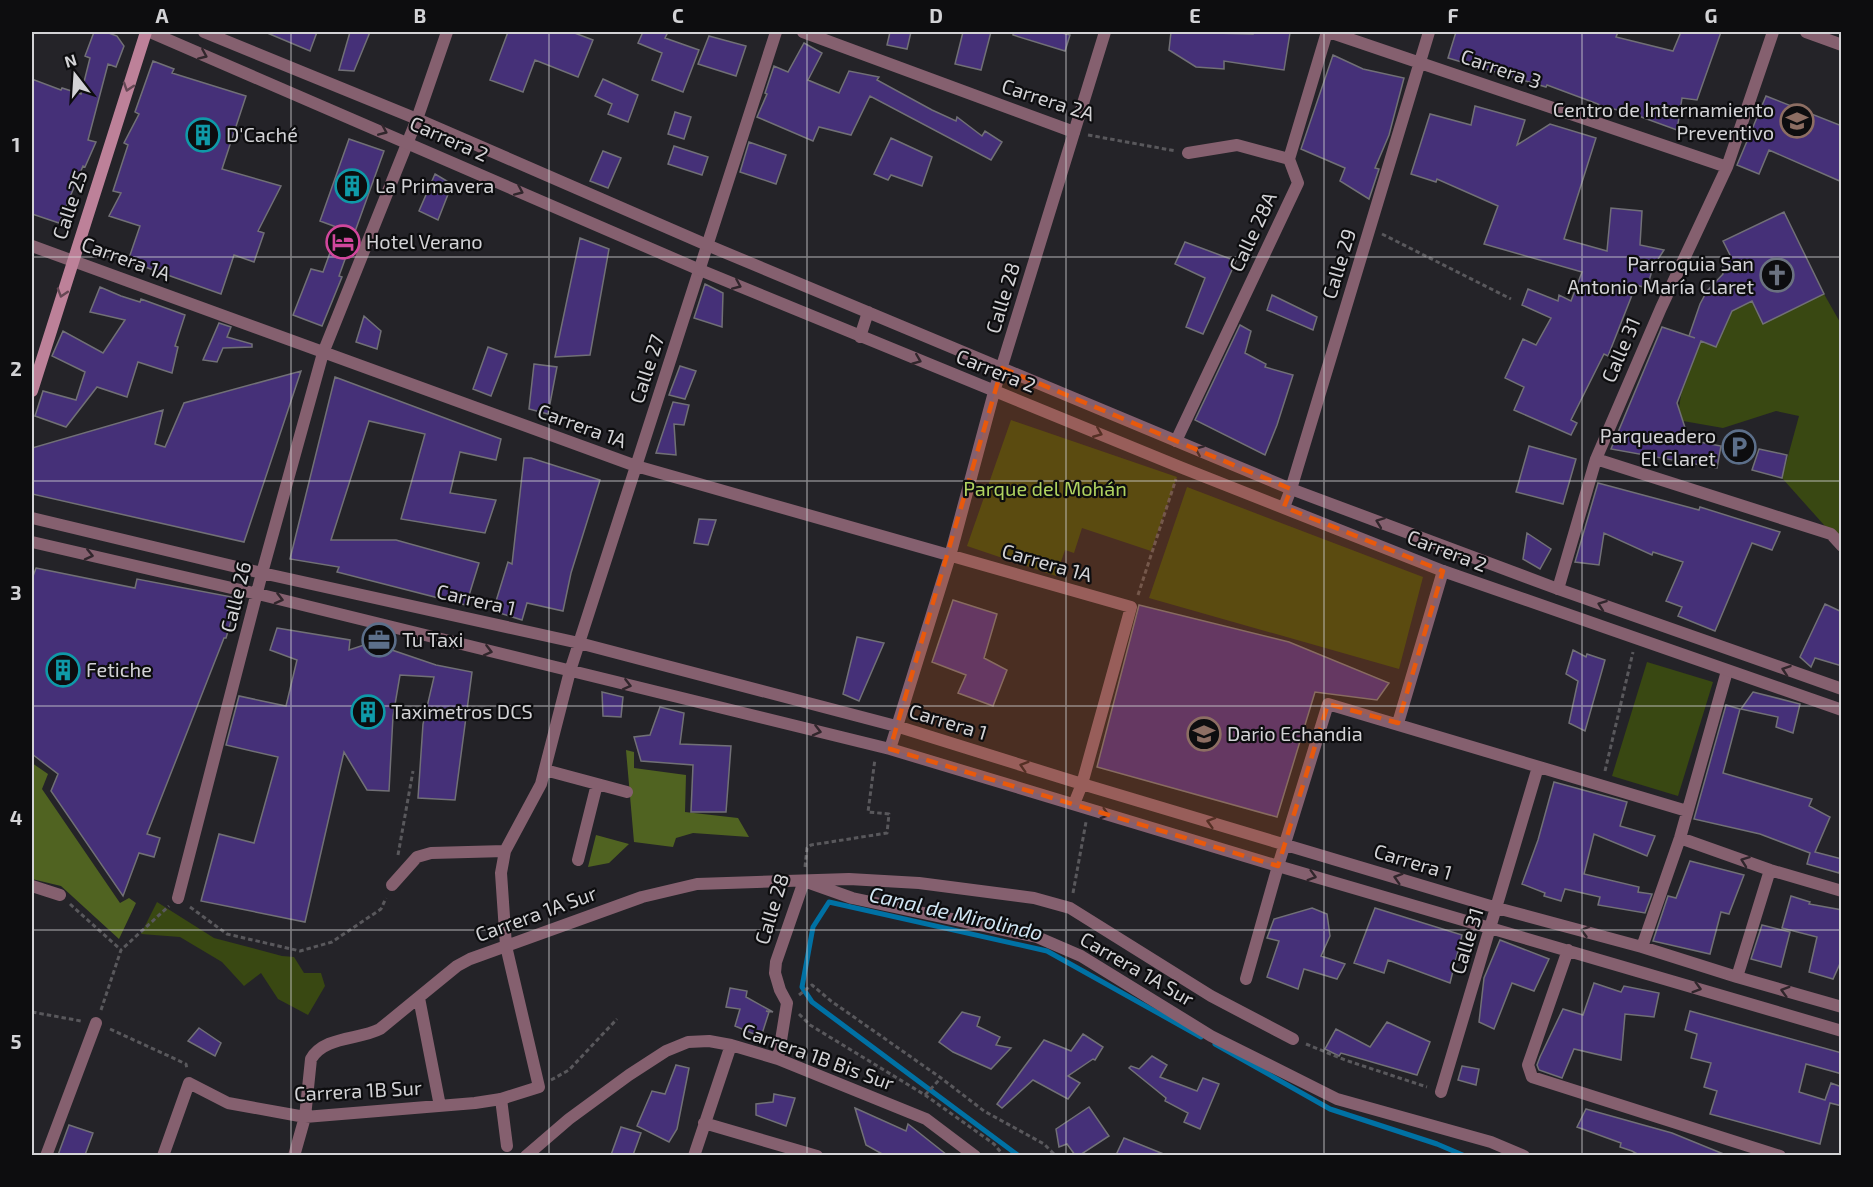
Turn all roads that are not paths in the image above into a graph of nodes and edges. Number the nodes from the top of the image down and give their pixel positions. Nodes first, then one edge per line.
1 (148, 32) edge
2 (204, 32) edge
3 (447, 32) edge
4 (776, 32) edge
5 (803, 32) edge
6 (1105, 32) edge
7 (1328, 32) edge
8 (1429, 32) edge
9 (1773, 32) edge
10 (1806, 32) edge
11 (1842, 45) edge
12 (1420, 62) junction
13 (417, 119) junction
14 (1074, 132) junction
15 (408, 142) junction
16 (1188, 153) road end
17 (1289, 159) junction
18 (1727, 167) junction
19 (708, 245) junction
20 (32, 246) edge
21 (72, 260) junction
22 (700, 270) junction
23 (868, 312) junction
24 (860, 337) junction
25 (323, 353) junction
26 (1002, 368) junction
27 (32, 391) edge
28 (994, 392) junction
29 (1176, 441) junction
30 (1596, 459) junction
31 (636, 466) junction
32 (1291, 489) junction
33 (1284, 507) junction
34 (32, 518) edge
35 (32, 542) edge
36 (1842, 546) edge
37 (950, 556) junction
38 (1443, 571) junction
39 (262, 573) junction
40 (1558, 590) junction
41 (258, 594) junction
42 (579, 643) junction
43 (570, 671) junction
44 (1727, 671) junction
45 (1842, 689) edge
46 (1842, 710) edge
47 (1398, 723) junction
48 (896, 726) junction
49 (890, 749) junction
50 (1538, 767) junction
51 (545, 770) junction
52 (597, 784) junction
53 (1082, 784) junction
54 (627, 792) dead end
55 (1074, 804) junction
56 (1687, 811) junction
57 (1680, 838) junction
58 (1285, 844) junction
59 (505, 851) junction
60 (578, 860) dead end
61 (1278, 866) junction
62 (1770, 870) junction
63 (804, 881) junction
64 (392, 885) road end
65 (32, 886) edge
66 (1842, 891) edge
67 (60, 895) road end
68 (178, 898) road end
69 (1497, 908) junction
70 (1491, 928) junction
71 (506, 946) junction
72 (1642, 947) junction
73 (1568, 950) junction
74 (1737, 977) junction
75 (1246, 979) dead end
76 (420, 998) junction
77 (1842, 1007) edge
78 (96, 1023) road end
79 (1842, 1031) edge
80 (1293, 1039) road end
81 (731, 1045) junction
82 (778, 1059) junction
83 (1441, 1092) road end
84 (501, 1099) junction
85 (440, 1106) junction
86 (305, 1117) junction
87 (704, 1123) junction
88 (507, 1146) dead end
89 (46, 1155) edge
90 (163, 1155) edge
91 (294, 1155) edge
92 (526, 1155) edge
93 (694, 1155) edge
94 (817, 1155) edge
95 (975, 1155) edge
96 (1524, 1155) edge
97 (1780, 1155) edge

1 -> 15 street, Carrera 2
1 -> 21 main road, Calle 25
2 - 13 street, Carrera 2
3 - 13 street, Calle 26
4 - 19 street, Calle 27
5 - 14 street, Carrera 2A
6 - 14 street, Calle 28
7 - 12 street, Carrera 3
7 - 17 street
8 - 12 street, Calle 29
9 - 18 street, Calle 31
10 - 11 street
12 - 18 street, Carrera 3
12 - 32 street, Calle 29
13 - 15 street, Calle 26
13 - 19 street, Carrera 2
14 - 26 street, Calle 28
15 -> 22 street, Carrera 2
15 - 25 street, Calle 26
16 - 17 street
17 - 29 street, Calle 28A
18 - 30 street, Calle 31
19 - 22 street, Calle 27
19 - 23 street, Carrera 2
20 - 21 street, Carrera 1A
21 - 25 street, Carrera 1A
21 -> 27 main road, Calle 25
22 -> 24 street, Carrera 2
22 - 31 street, Calle 27
23 - 24 street
23 - 26 street, Carrera 2
24 -> 28 street, Carrera 2
25 - 31 street, Carrera 1A
25 - 39 street, Calle 26
26 - 28 street, Calle 28
26 - 29 street, Carrera 2
28 -> 33 street, Carrera 2
28 - 37 street, Calle 28
32 -> 29 street, Carrera 2
30 - 36 street
30 - 40 street, Calle 31
31 - 37 street, Carrera 1A
31 - 42 street, Calle 27
32 - 33 street, Calle 29
40 -> 32 street, Carrera 2
33 - 38 street, Carrera 2
34 - 39 street, Carrera 1
35 -> 41 street
37 - 48 street, Calle 28
37 - 53 street, Carrera 1A
38 - 44 street, Carrera 2
38 - 47 street
39 - 41 street, Calle 26
39 - 42 street, Carrera 1
45 -> 40 street, Carrera 2
41 -> 43 street
41 - 68 street, Calle 26
42 - 43 street, Calle 27
42 - 48 street, Carrera 1
43 -> 49 street
43 - 51 street, Calle 27
44 - 46 street, Carrera 2
44 - 56 street
47 - 50 street
47 - 58 street
48 - 49 street, Calle 28
53 -> 48 street, Carrera 1
49 - 55 street
50 - 56 street
50 - 69 street, Calle 31
51 - 52 street
51 - 59 street, Calle 27
52 - 54 street
52 - 60 street
53 - 55 street
58 -> 53 street, Carrera 1
55 -> 61 street
56 - 57 street
62 -> 57 street
57 - 72 street
58 - 61 street
69 -> 58 street, Carrera 1
59 - 64 street
59 - 71 street
61 -> 70 street
61 - 75 street
62 - 66 street
62 - 74 street
63 - 71 street, Carrera 1A Sur
63 - 80 street, Carrera 1A Sur
63 - 82 street, Calle 28
63 - 96 street, Carrera 1A Sur
65 - 67 street
69 - 70 street, Calle 31
72 -> 69 street, Carrera 1
70 - 73 street
70 - 83 street, Calle 31
71 - 76 street, Carrera 1A Sur
71 - 84 street, Carrera 1B Sur
72 - 74 street, Carrera 1
73 -> 79 street
73 - 97 street
77 -> 74 street, Carrera 1
76 - 85 street
76 - 86 street, Carrera 1A Sur
78 - 89 street
81 - 82 street, Carrera 1B Bis Sur
81 - 87 street
81 - 92 street, Carrera 1B Bis Sur
82 - 95 street, Carrera 1B Bis Sur
84 - 85 street, Carrera 1B Sur
84 - 88 street
85 - 86 street, Carrera 1B Sur
86 - 90 street, Carrera 1B Sur
86 - 91 street
87 - 93 street
87 - 94 street

